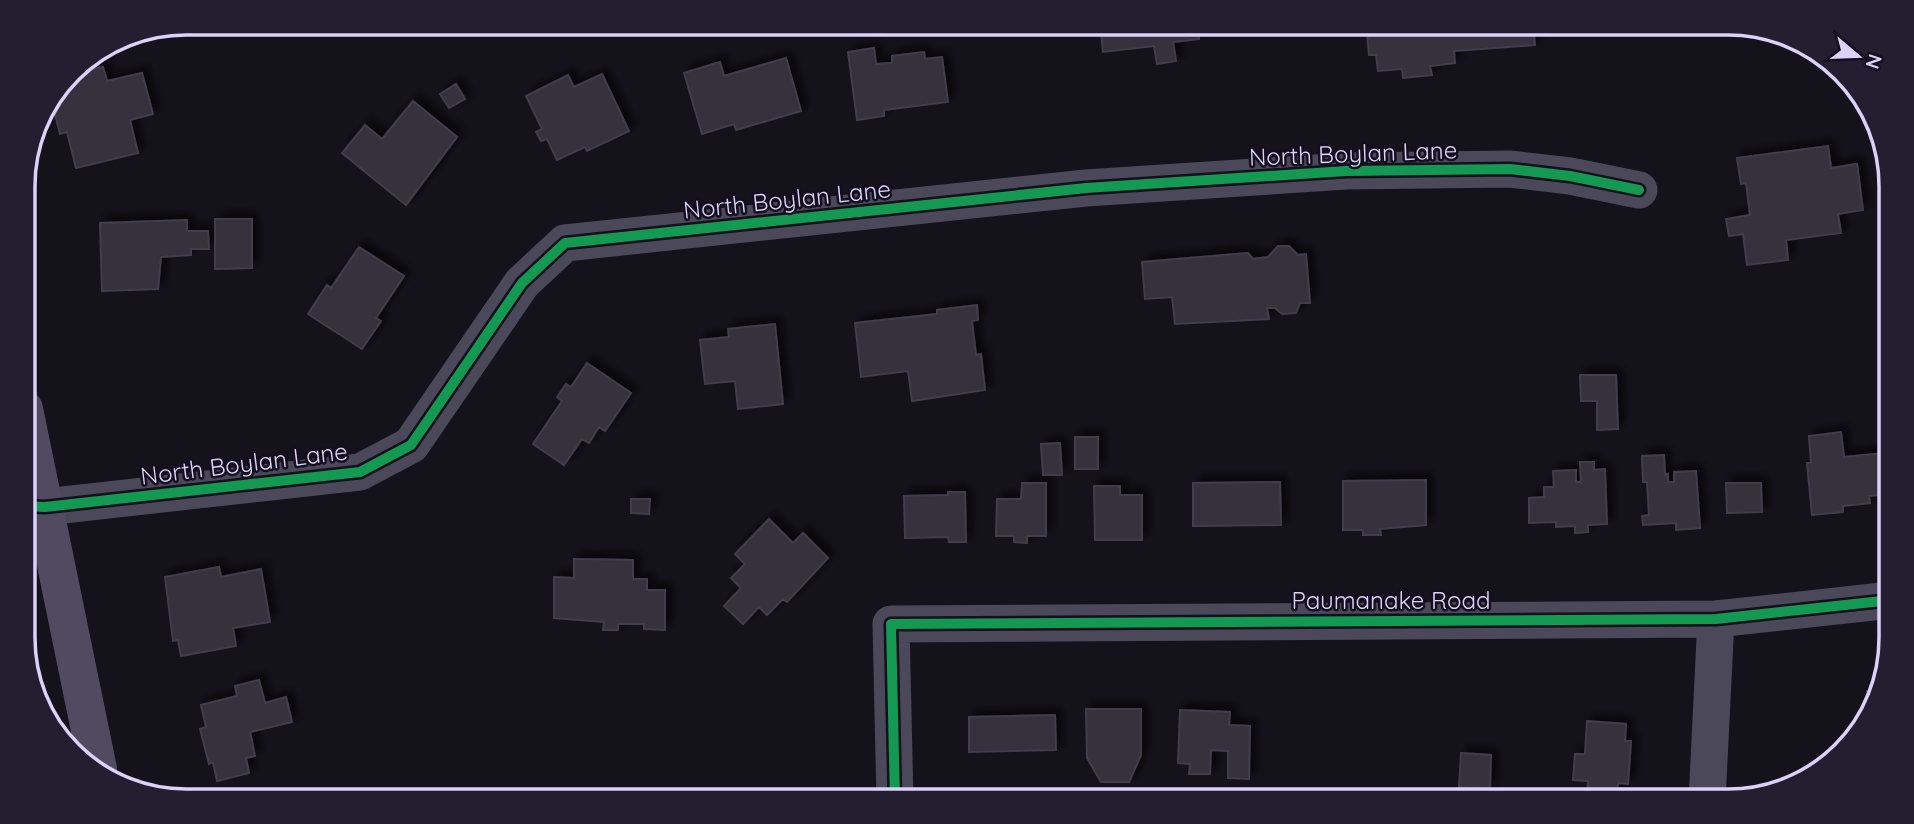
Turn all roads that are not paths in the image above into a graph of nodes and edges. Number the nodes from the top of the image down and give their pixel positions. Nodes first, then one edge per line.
1 (1639, 190) dead end
2 (35, 507) edge
3 (35, 511) edge
4 (1879, 601) edge
5 (1716, 619) junction
6 (96, 759) edge
7 (895, 789) edge
8 (1708, 789) edge

1 - 2 street, North Boylan Lane
3 - 6 main road
4 - 5 street, Paumanake Road
5 - 7 street, Paumanake Road
5 - 8 street

